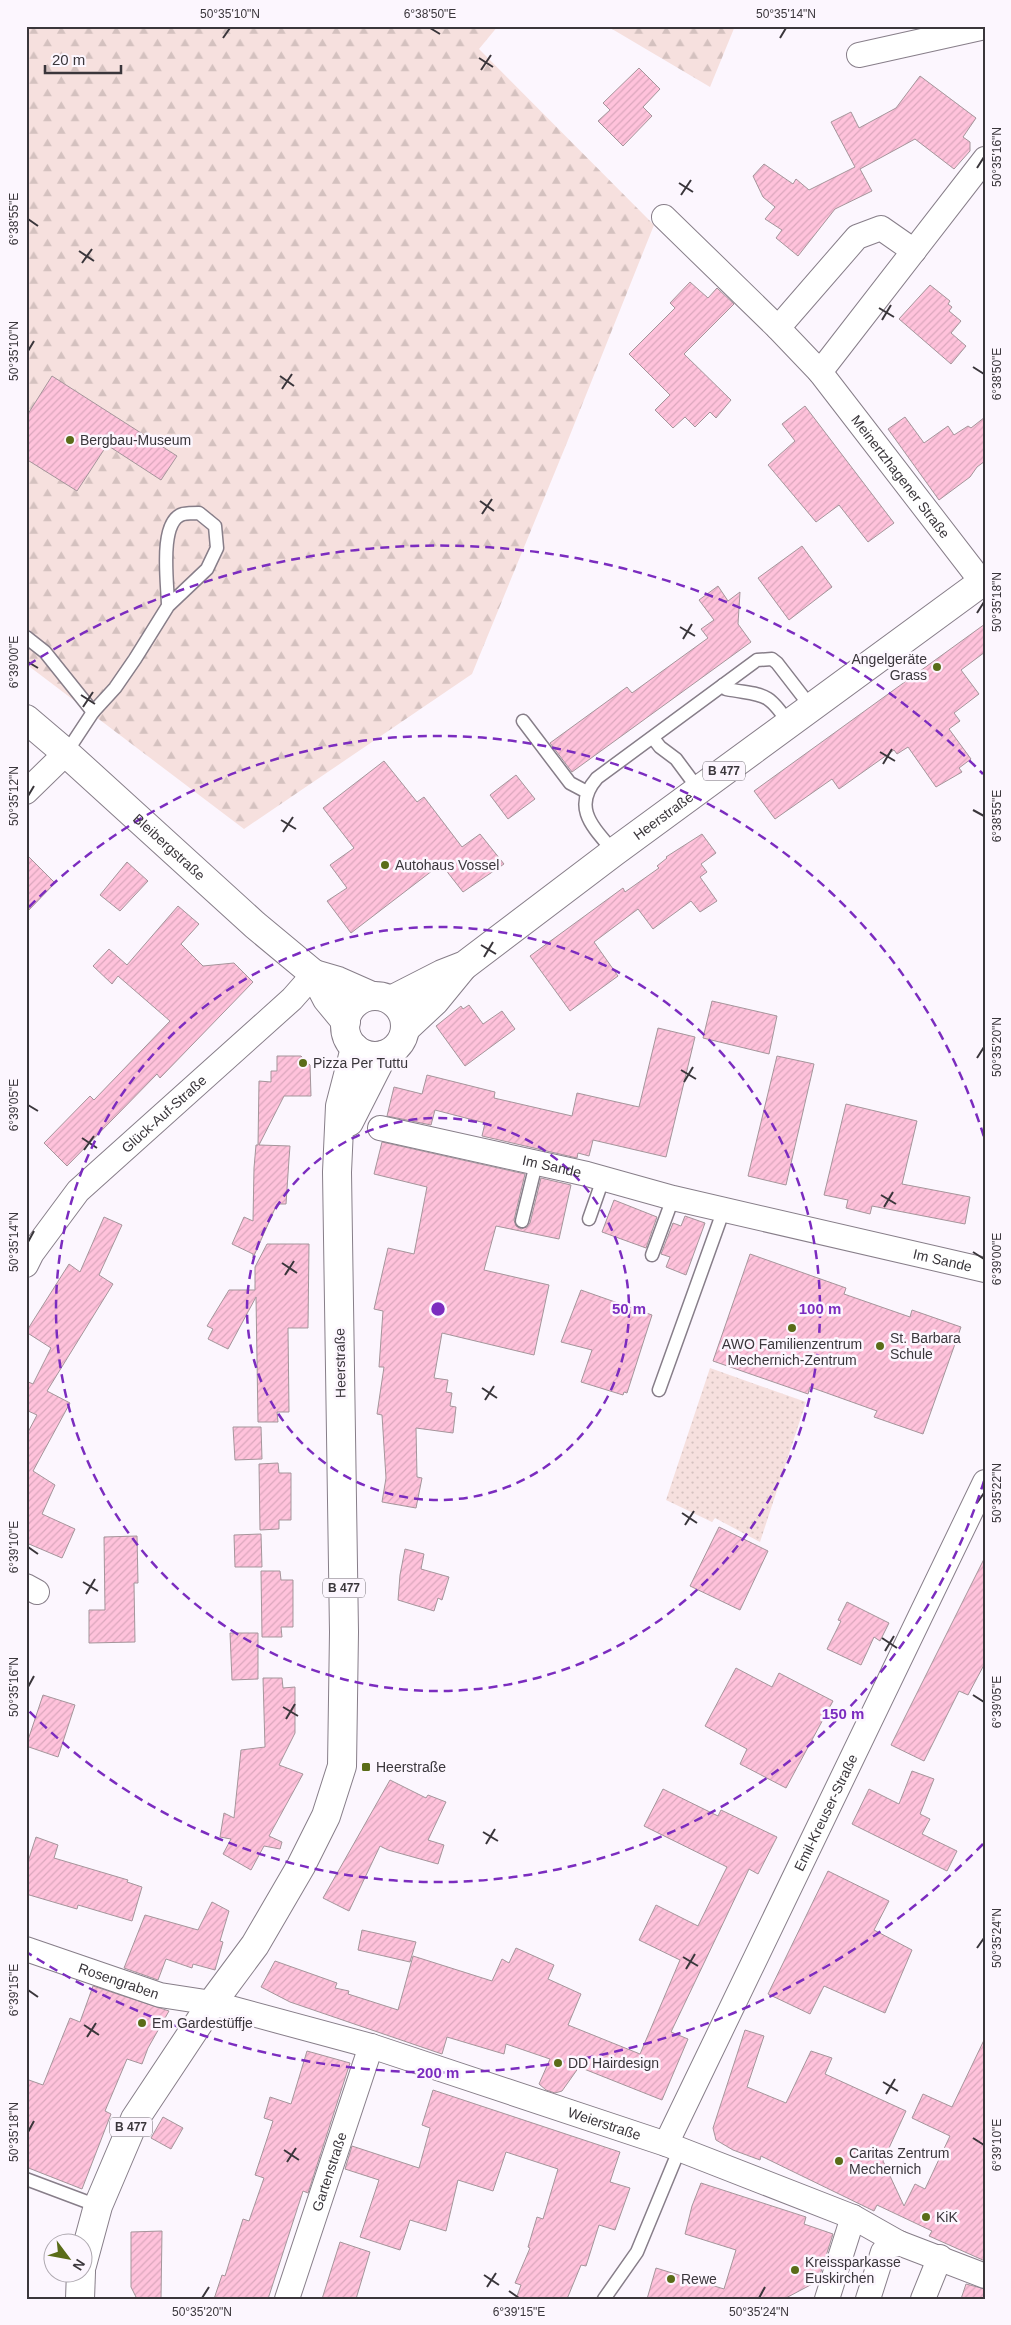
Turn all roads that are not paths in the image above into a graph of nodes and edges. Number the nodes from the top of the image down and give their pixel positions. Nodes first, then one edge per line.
1 (985, 27) edge
2 (859, 54) dead end
3 (985, 159) edge
4 (664, 217) dead end
5 (914, 251) junction
6 (778, 328) junction
7 (820, 372) junction
8 (984, 583) edge
9 (168, 606) junction
10 (26, 637) edge
11 (724, 685) junction
12 (811, 708) junction
13 (93, 712) junction
14 (26, 719) edge
15 (523, 721) dead end
16 (789, 724) junction
17 (653, 738) junction
18 (66, 753) junction
19 (699, 790) junction
20 (26, 792) edge
21 (587, 792) junction
22 (614, 852) junction
23 (465, 965) junction
24 (314, 974) junction
25 (381, 998) junction
26 (346, 1022) junction
27 (405, 1029) junction
28 (356, 1048) junction
29 (383, 1055) junction
30 (380, 1128) dead end
31 (340, 1139) junction
32 (536, 1164) junction
33 (603, 1179) junction
34 (673, 1198) junction
35 (724, 1209) junction
36 (589, 1219) dead end
37 (522, 1222) dead end
38 (652, 1256) dead end
39 (26, 1265) edge
40 (985, 1270) edge
41 (659, 1390) dead end
42 (985, 1482) edge
43 (26, 1950) edge
44 (212, 2003) junction
45 (371, 2046) junction
46 (673, 2146) junction
47 (26, 2179) edge
48 (98, 2206) junction
49 (853, 2217) junction
50 (91, 2232) edge
51 (899, 2243) junction
52 (940, 2257) junction
53 (985, 2276) edge
54 (81, 2282) edge
55 (80, 2299) edge
56 (288, 2299) edge
57 (604, 2299) edge
58 (827, 2299) edge
59 (868, 2299) edge
60 (923, 2299) edge

1 - 2 street
3 - 5 street
4 - 6 street, Meinertzhagener Straße
5 - 6 street
5 - 7 street
6 - 7 street, Meinertzhagener Straße
7 - 8 street, Meinertzhagener Straße
8 - 12 main road, Heerstraße / B 477
9 - 9 lane
9 - 13 lane
10 - 13 lane
11 - 12 lane
11 - 16 lane
11 - 17 lane
12 - 16 main road, Heerstraße / B 477
13 - 18 lane
14 - 18 main road, Bleibergstraße
15 - 21 lane
16 - 19 main road, Heerstraße / B 477
17 - 19 lane
17 - 21 lane
18 - 20 street
18 - 24 main road, Bleibergstraße
19 - 22 main road, Heerstraße / B 477
21 - 22 lane
22 - 23 main road, Heerstraße / B 477
23 - 25 main road, Heerstraße / B 477
23 - 27 main road, Heerstraße / B 477
24 - 25 main road, Bleibergstraße
24 - 26 main road, Bleibergstraße
24 - 39 street, Glück-Auf-Straße
25 - 26 main road
25 - 27 main road
26 - 28 main road
27 - 29 main road
28 - 29 main road
28 - 31 main road, Heerstraße / B 477
29 - 31 main road, Heerstraße / B 477
30 - 32 street, Im Sande
31 - 44 main road, Heerstraße / B 477
32 - 33 street, Im Sande
32 - 37 lane
33 - 34 street, Im Sande
33 - 36 lane
34 - 35 street, Im Sande
34 - 38 lane
35 - 40 street, Im Sande
35 - 41 lane
42 - 46 street, Emil-Kreuser-Straße
43 - 44 street, Rosengraben
44 - 45 street, Weierstraße
44 - 48 main road, B 477
45 - 46 street, Weierstraße
45 - 56 street, Gartenstraße
46 - 49 street, Weierstraße
46 - 57 lane
47 - 48 lane
48 - 50 main road, B 477
49 - 51 street, Weierstraße
49 - 58 street
51 - 52 street, Weierstraße
51 - 59 street
52 - 53 street, Weierstraße
52 - 60 street
54 - 55 main road

